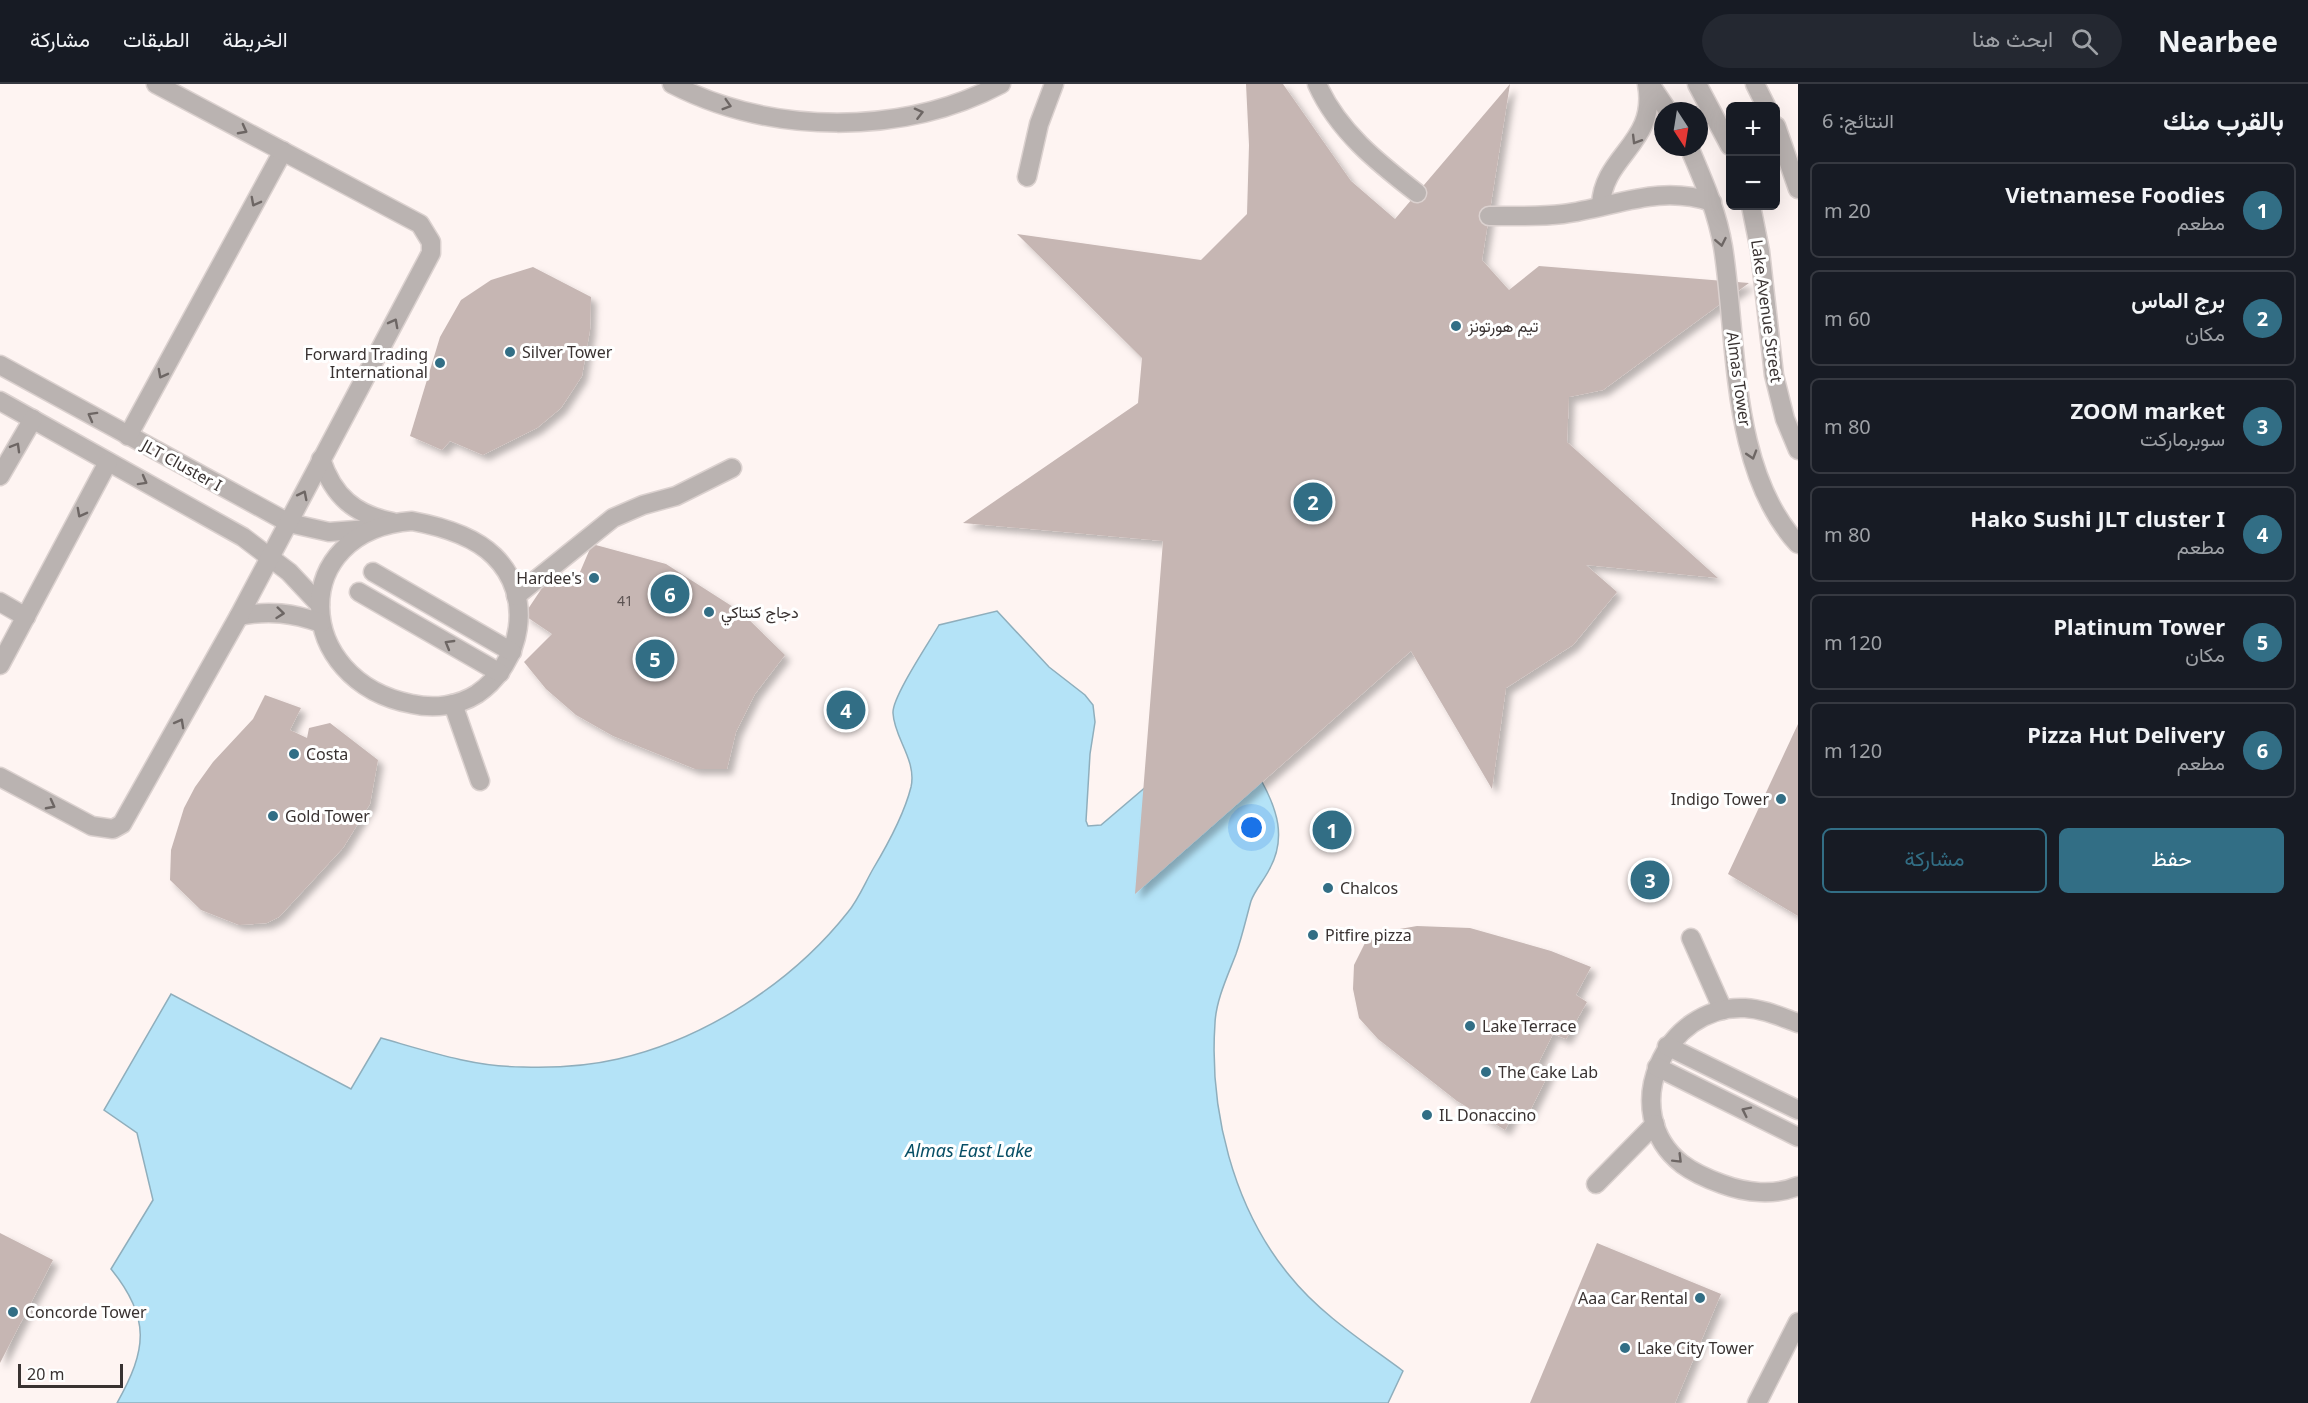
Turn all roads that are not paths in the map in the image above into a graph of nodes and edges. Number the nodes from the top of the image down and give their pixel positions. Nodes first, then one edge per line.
1 (156, 84) edge
2 (672, 84) edge
3 (1001, 84) edge
4 (1054, 84) edge
5 (1317, 84) edge
6 (1648, 84) edge
7 (1697, 84) edge
8 (1755, 84) edge
9 (1661, 102) edge
10 (1764, 102) edge
11 (1726, 137) edge
12 (1780, 137) edge
13 (283, 151) junction
14 (1693, 156) edge
15 (1027, 177) dead end
16 (1798, 189) edge
17 (1417, 193) dead end
18 (1712, 202) junction
19 (1600, 205) junction
20 (1752, 210) edge
21 (1489, 216) dead end
22 (0, 365) edge
23 (0, 401) edge
24 (33, 419) junction
25 (128, 436) junction
26 (1798, 450) edge
27 (321, 459) junction
28 (108, 462) junction
29 (732, 468) dead end
30 (0, 476) edge
31 (394, 522) junction
32 (289, 523) junction
33 (374, 528) junction
34 (1798, 544) edge
35 (271, 557) junction
36 (373, 572) dead end
37 (359, 592) dead end
38 (516, 596) junction
39 (0, 602) edge
40 (320, 614) junction
41 (239, 616) junction
42 (26, 617) junction
43 (512, 652) junction
44 (0, 665) edge
45 (500, 673) junction
46 (453, 704) junction
47 (0, 777) edge
48 (480, 781) dead end
49 (1691, 938) dead end
50 (1723, 1010) junction
51 (1798, 1023) edge
52 (1668, 1046) junction
53 (1657, 1067) junction
54 (1798, 1110) edge
55 (1655, 1124) junction
56 (1798, 1137) edge
57 (1596, 1184) dead end
58 (1795, 1192) edge
59 (1798, 1322) edge
60 (1757, 1403) edge

1 -> 13 street
2 -> 3 street
4 - 15 street
5 - 17 street
6 - 9 street
6 -> 19 street
7 - 11 street
8 - 10 street
12 - 16 street
13 -> 25 street
27 -> 13 street
14 - 18 street, Almas Tower
18 - 19 street
18 -> 34 street, Almas Tower
19 - 21 street
20 - 26 street, Lake Avenue Street
25 -> 22 street, JLT Cluster I
23 - 24 street, JLT Cluster I
24 - 28 street, JLT Cluster I
30 -> 24 street
25 - 32 street, JLT Cluster I
27 - 31 street
32 -> 27 street
28 -> 35 street, JLT Cluster I
28 -> 42 street
29 - 38 street
31 - 33 street, JLT Cluster I
31 - 38 street, JLT Cluster I
32 - 33 street, JLT Cluster I
32 - 35 street
33 - 40 street, JLT Cluster I
35 - 40 street, JLT Cluster I
35 - 41 street
36 - 43 street
45 -> 37 street
38 - 43 street, JLT Cluster I
39 - 42 street
41 -> 40 street
40 - 46 street, JLT Cluster I
47 -> 41 street
42 - 44 street
43 - 45 street, JLT Cluster I
45 - 46 street, JLT Cluster I
46 - 48 street
49 - 50 street
50 - 51 street
50 - 52 street
52 - 53 street
52 - 54 street
53 - 55 street
56 -> 53 street
55 - 57 street
55 -> 58 street
59 - 60 street

